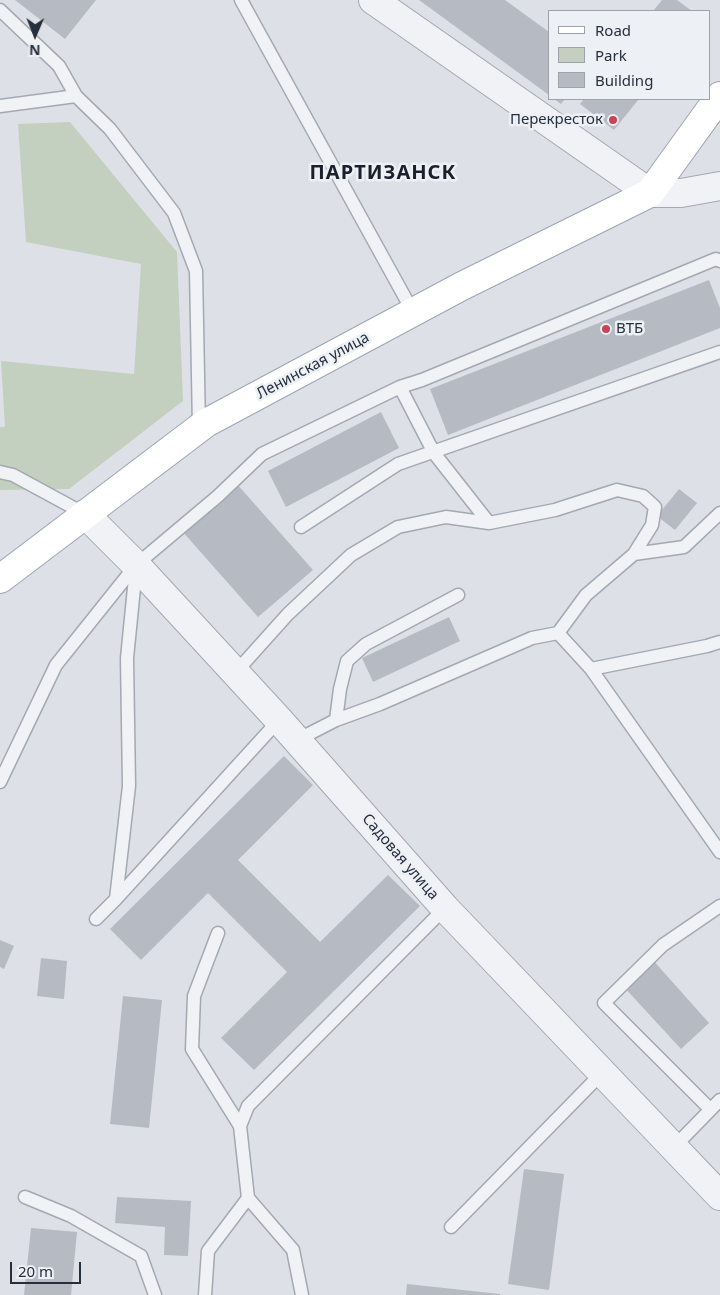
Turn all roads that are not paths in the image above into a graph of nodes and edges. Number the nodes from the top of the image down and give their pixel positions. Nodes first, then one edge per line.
1 (241, 0) edge
2 (373, 0) edge
3 (0, 10) edge
4 (76, 96) junction
5 (720, 96) edge
6 (0, 106) edge
7 (718, 185) edge
8 (650, 193) junction
9 (720, 261) edge
10 (413, 312) junction
11 (720, 352) edge
12 (400, 387) junction
13 (199, 428) junction
14 (434, 452) junction
15 (0, 472) edge
16 (720, 513) edge
17 (85, 514) junction
18 (489, 523) junction
19 (301, 527) dead end
20 (634, 554) junction
21 (136, 565) junction
22 (0, 579) edge
23 (458, 595) dead end
24 (558, 633) junction
25 (720, 642) edge
26 (591, 669) junction
27 (235, 673) junction
28 (336, 720) junction
29 (288, 730) junction
30 (0, 782) edge
31 (720, 852) edge
32 (116, 899) junction
33 (720, 906) edge
34 (445, 908) junction
35 (96, 919) dead end
36 (218, 933) dead end
37 (602, 1072) junction
38 (720, 1100) edge
39 (710, 1110) junction
40 (240, 1126) junction
41 (674, 1147) junction
42 (720, 1196) edge
43 (25, 1197) dead end
44 (248, 1198) junction
45 (451, 1227) dead end
46 (155, 1295) edge
47 (205, 1295) edge
48 (302, 1295) edge

1 - 10 lane
2 - 8 street
3 - 4 lane
4 - 6 lane
4 - 13 lane
5 - 8 main road, Ленинская улица
7 - 8 street
8 - 10 main road, Ленинская улица
9 - 12 lane
10 - 13 main road, Ленинская улица
11 - 14 lane
12 - 14 lane
12 - 21 lane
13 - 17 main road, Ленинская улица
14 - 18 lane
14 - 19 lane
15 - 17 lane
16 - 20 lane
17 - 21 street, Садовая улица
17 - 22 main road, Ленинская улица
18 - 20 lane
18 - 27 lane
20 - 24 lane
21 - 27 street, Садовая улица
21 - 30 lane
21 - 32 lane
23 - 28 lane
24 - 26 lane
24 - 28 lane
25 - 26 lane
26 - 31 lane
27 - 29 street, Садовая улица
28 - 29 lane
29 - 32 lane
29 - 34 street, Садовая улица
32 - 35 lane
33 - 39 lane
34 - 37 street, Садовая улица
34 - 40 lane
36 - 40 lane
37 - 41 street, Садовая улица
37 - 45 lane
38 - 39 lane
39 - 41 lane
40 - 44 lane
41 - 42 street, Садовая улица
43 - 46 lane
44 - 47 lane
44 - 48 lane

